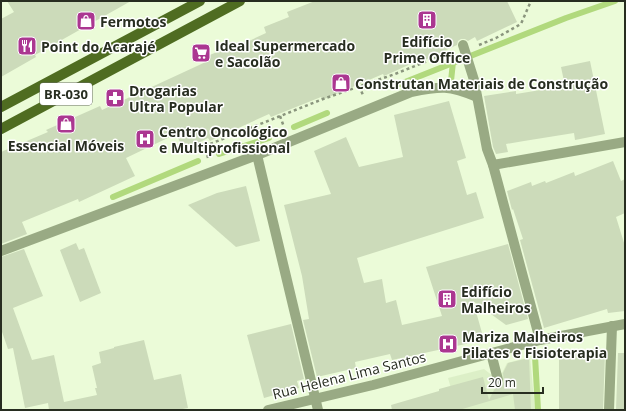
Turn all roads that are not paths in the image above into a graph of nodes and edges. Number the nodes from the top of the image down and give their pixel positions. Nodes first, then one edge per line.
1 (200, 1) edge
2 (240, 1) edge
3 (463, 46) road end
4 (477, 98) junction
5 (1, 107) edge
6 (1, 129) edge
7 (625, 142) edge
8 (257, 156) junction
9 (493, 165) junction
10 (1, 251) edge
11 (625, 324) edge
12 (612, 326) junction
13 (540, 340) junction
14 (491, 353) junction
15 (498, 380) dead end
16 (316, 399) junction
17 (268, 410) edge
18 (318, 410) edge
19 (609, 410) edge

1 - 5 main road, BR-030
2 - 6 main road, BR-030
3 - 4 street
4 - 8 street
4 - 9 street
7 - 9 street
8 - 10 street
8 - 16 street
9 - 13 street
11 - 12 street, Rua Helena Lima Santos
12 - 13 street, Rua Helena Lima Santos
12 - 19 street
13 - 14 street, Rua Helena Lima Santos
14 - 15 street
14 - 16 street, Rua Helena Lima Santos
16 - 17 street, Rua Helena Lima Santos
16 - 18 street

